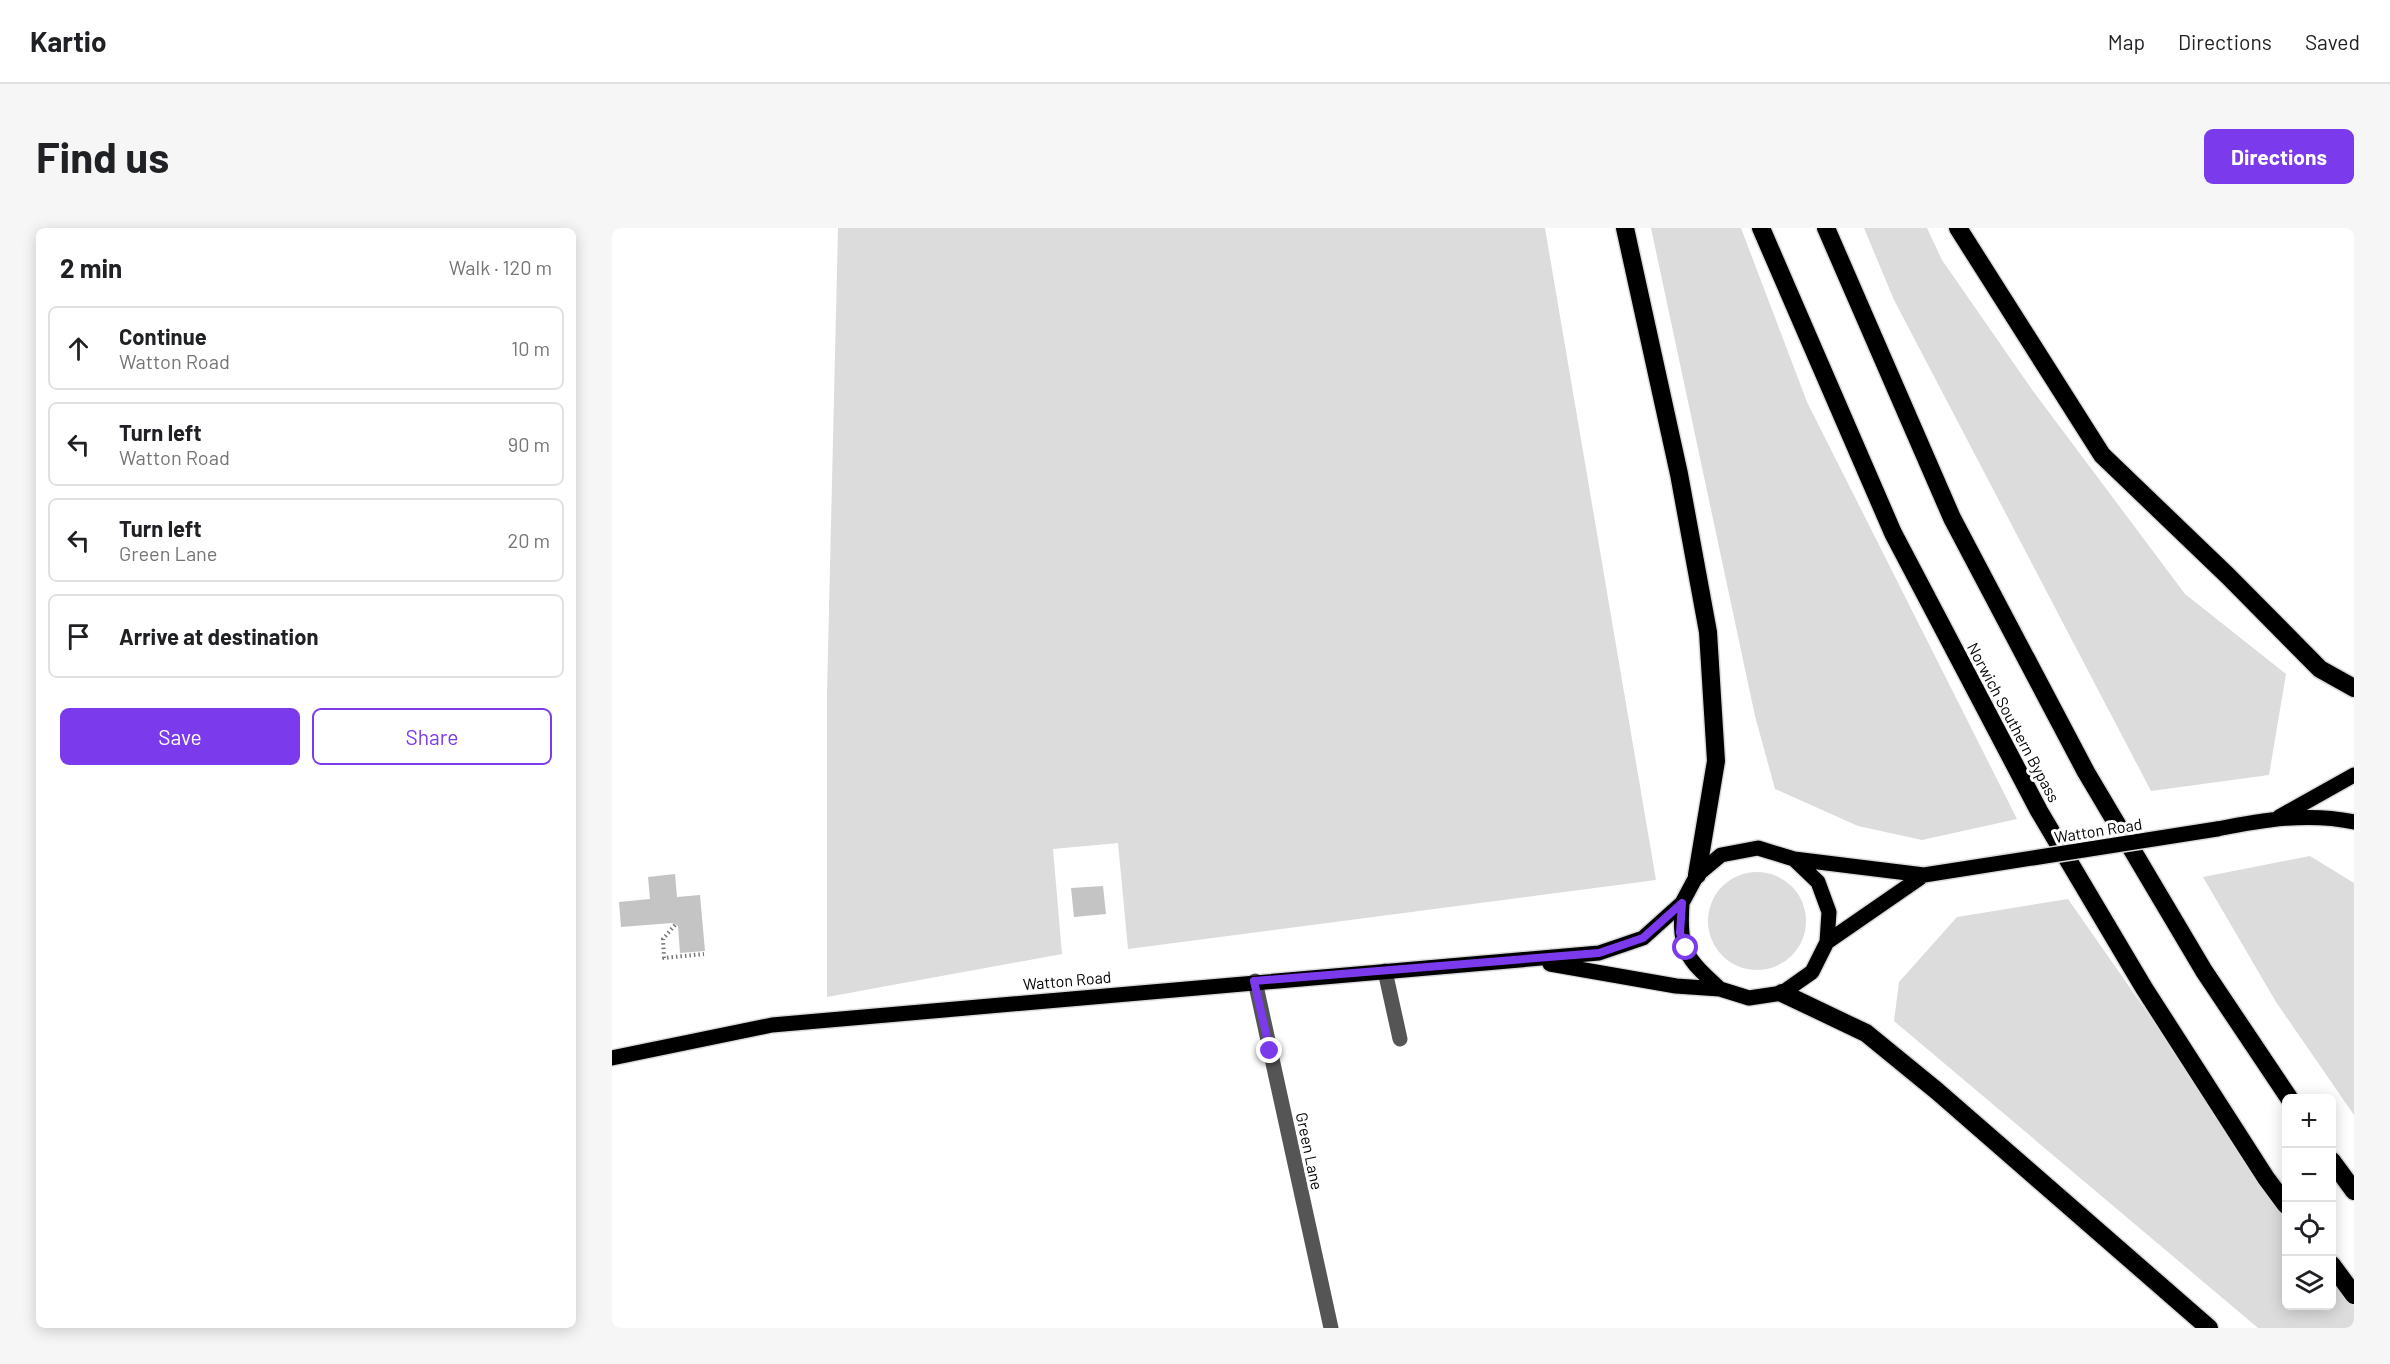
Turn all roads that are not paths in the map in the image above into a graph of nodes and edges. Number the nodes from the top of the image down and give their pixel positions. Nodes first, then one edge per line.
1 (1625, 228) edge
2 (1761, 228) edge
3 (1826, 228) edge
4 (1958, 228) edge
5 (2354, 688) edge
6 (2354, 775) edge
7 (2276, 818) junction
8 (2354, 822) edge
9 (1794, 859) junction
10 (1697, 875) junction
11 (1924, 875) junction
12 (1682, 903) junction
13 (1827, 942) junction
14 (1527, 960) junction
15 (1384, 971) junction
16 (1254, 981) junction
17 (1720, 989) junction
18 (1782, 993) junction
19 (1400, 1040) dead end
20 (612, 1058) edge
21 (2286, 1094) edge
22 (2336, 1168) edge
23 (2354, 1191) edge
24 (2283, 1202) edge
25 (2336, 1272) edge
26 (2354, 1295) edge
27 (1331, 1328) edge
28 (2209, 1328) edge

1 - 10 highway
2 - 24 highway, Norwich Southern Bypass
3 - 21 highway
4 - 5 highway
6 - 7 main road, Watton Road
7 - 8 main road, Watton Road
7 - 11 main road, Watton Road, bridge
9 - 10 main road, Watton Road
9 - 11 main road, Watton Road
9 - 13 main road, Watton Road
10 - 12 main road, Watton Road
11 - 13 main road, Watton Road
12 - 14 main road, Watton Road
12 - 17 main road, Watton Road
13 - 18 main road, Watton Road
14 - 15 main road, Watton Road
14 - 17 main road, Watton Road
15 - 16 main road, Watton Road
15 - 19 street
16 - 20 main road, Watton Road
16 - 27 street, Green Lane
17 - 18 main road, Watton Road
18 - 28 highway
22 - 23 highway
25 - 26 highway

